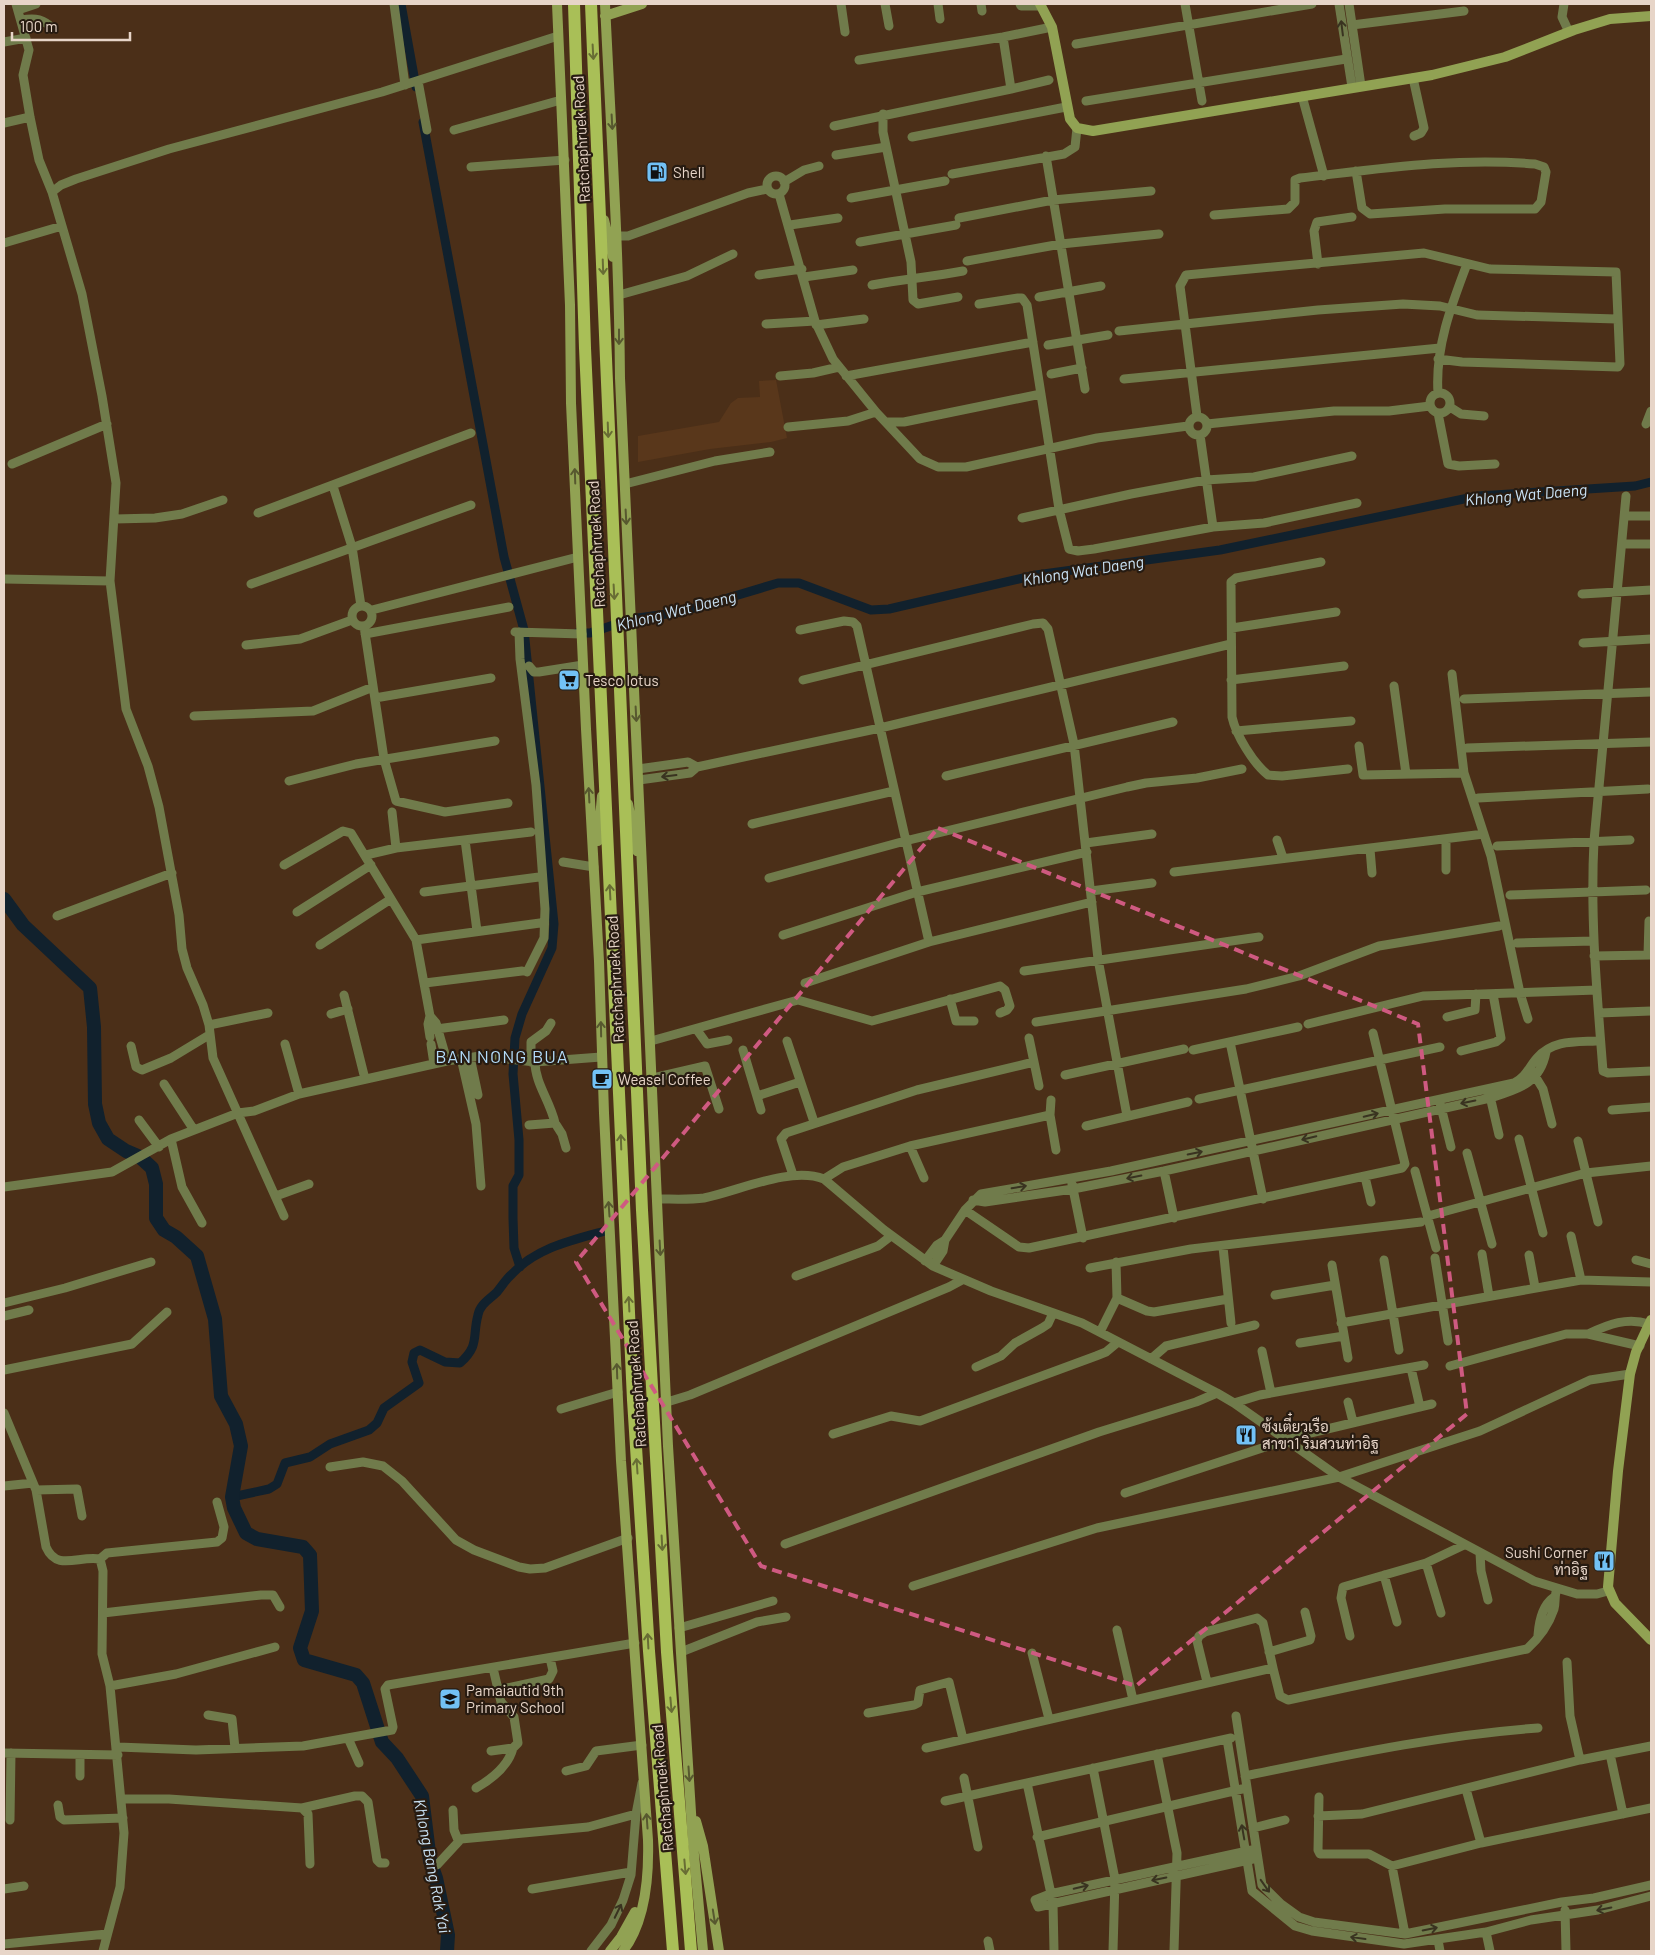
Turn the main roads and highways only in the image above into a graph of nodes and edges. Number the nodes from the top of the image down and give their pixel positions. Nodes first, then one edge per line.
1 (557, 4) edge
2 (574, 4) edge
3 (591, 4) edge
4 (605, 4) edge
5 (642, 4) edge
6 (1040, 5) edge
7 (605, 16) junction
8 (1651, 16) edge
9 (566, 186) junction
10 (600, 205) junction
11 (584, 263) junction
12 (618, 277) junction
13 (604, 788) junction
14 (624, 794) junction
15 (642, 864) junction
16 (595, 879) junction
17 (1650, 1322) edge
18 (668, 1446) junction
19 (623, 1472) junction
20 (660, 1494) junction
21 (642, 1532) junction
22 (1651, 1640) edge
23 (691, 1801) junction
24 (647, 1887) junction
25 (610, 1951) edge
26 (623, 1951) edge
27 (673, 1951) edge
28 (691, 1951) edge
29 (703, 1951) edge
30 (719, 1951) edge

1 - 9 main road, Ratchaphruek Road
2 - 11 main road, Ratchaphruek Road
3 -> 10 main road, Ratchaphruek Road
4 - 7 main road, Ratchaphruek Road
5 - 7 main road
6 - 8 main road
7 -> 12 main road, Ratchaphruek Road
9 - 11 main road
16 -> 9 main road, Ratchaphruek Road
10 - 12 main road
10 -> 14 main road, Ratchaphruek Road
11 - 13 main road, Ratchaphruek Road
12 -> 15 main road, Ratchaphruek Road
13 - 16 main road
21 -> 13 main road, Ratchaphruek Road
14 - 15 main road
14 - 20 main road, Ratchaphruek Road
15 -> 18 main road, Ratchaphruek Road
19 -> 16 main road, Ratchaphruek Road
17 - 22 main road
18 - 20 main road
18 -> 23 main road
19 - 21 main road
24 -> 19 main road
20 -> 28 main road, Ratchaphruek Road
27 -> 21 main road, Ratchaphruek Road
23 - 29 main road
23 -> 30 main road
24 - 25 main road
24 - 26 main road

